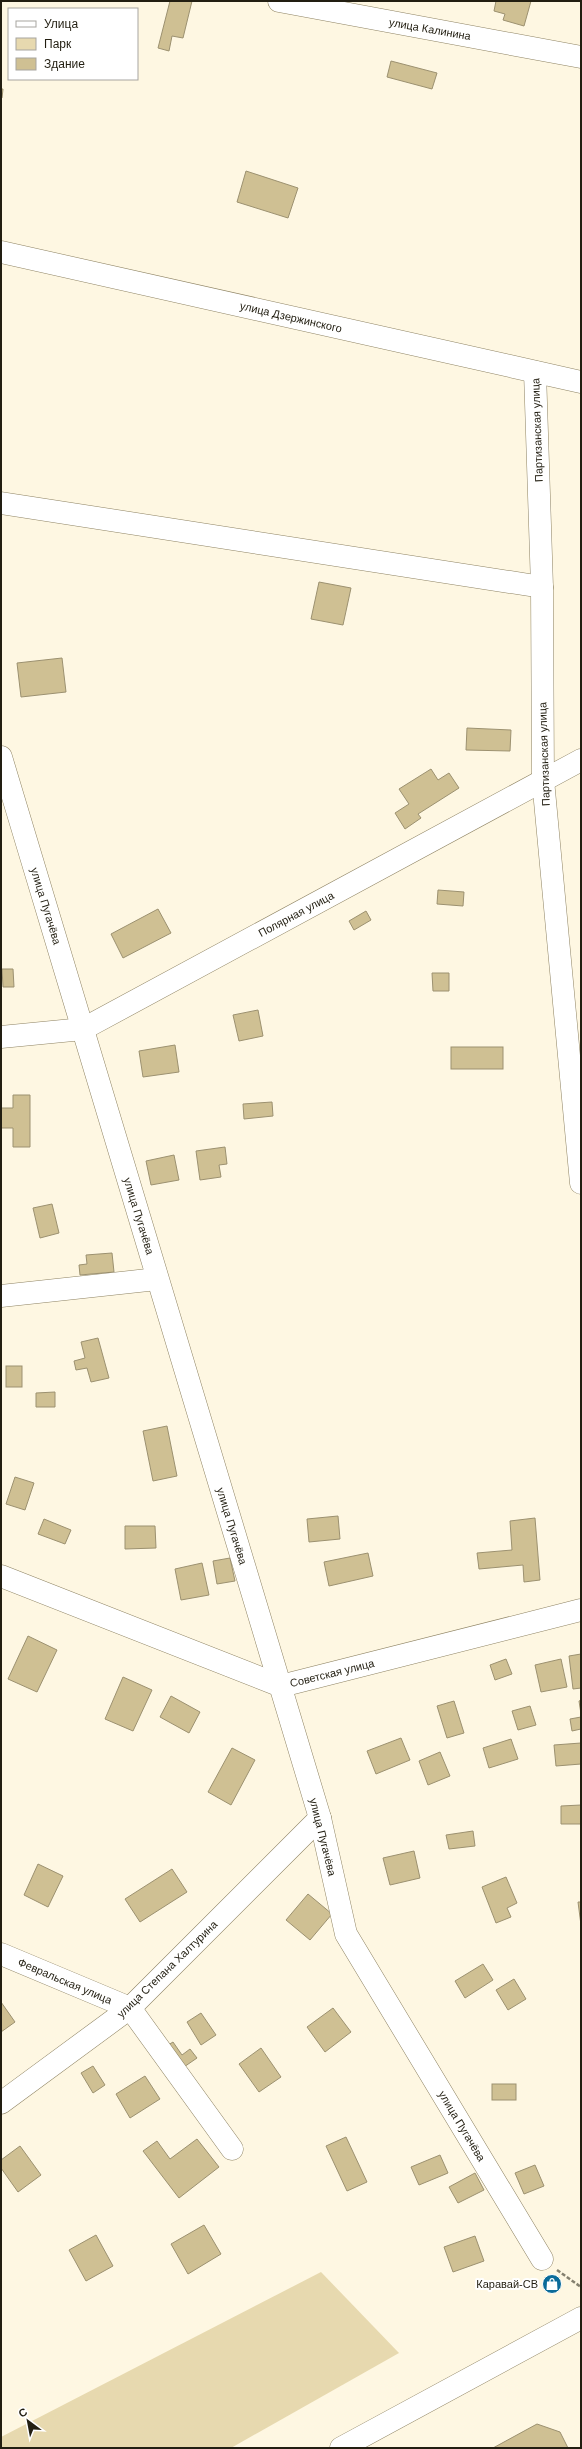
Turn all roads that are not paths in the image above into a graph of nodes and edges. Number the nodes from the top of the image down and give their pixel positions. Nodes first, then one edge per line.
1 (279, 1) edge
2 (581, 57) edge
3 (1, 252) edge
4 (535, 372) junction
5 (581, 382) edge
6 (1, 503) edge
7 (542, 587) junction
8 (1, 757) edge
9 (581, 760) edge
10 (543, 780) junction
11 (83, 1029) junction
12 (1, 1037) edge
13 (581, 1183) edge
14 (157, 1279) junction
15 (1, 1296) edge
16 (1, 1576) edge
17 (581, 1610) edge
18 (281, 1686) junction
19 (320, 1818) junction
20 (1, 1954) edge
21 (130, 2008) junction
22 (1, 2103) edge
23 (232, 2148) dead end
24 (542, 2259) road end
25 (581, 2318) edge
26 (347, 2447) edge

1 - 2 street, улица Калинина
3 - 4 street, улица Дзержинского
4 - 5 street, улица Дзержинского
4 - 7 street, Партизанская улица
6 - 7 street
7 - 10 street, Партизанская улица
8 - 11 street, улица Пугачёва
9 - 10 street, Полярная улица
10 - 11 street, Полярная улица
10 - 13 street, Партизанская улица
11 - 12 street, Полярная улица
11 - 14 street, улица Пугачёва
14 - 15 street
14 - 18 street, улица Пугачёва
16 - 18 street, Советская улица
17 - 18 street, Советская улица
18 - 19 street, улица Пугачёва
19 - 21 street, улица Степана Халтурина
19 - 24 street, улица Пугачёва
20 - 21 street, Февральская улица
21 - 22 street, улица Степана Халтурина
21 - 23 street
25 - 26 street

